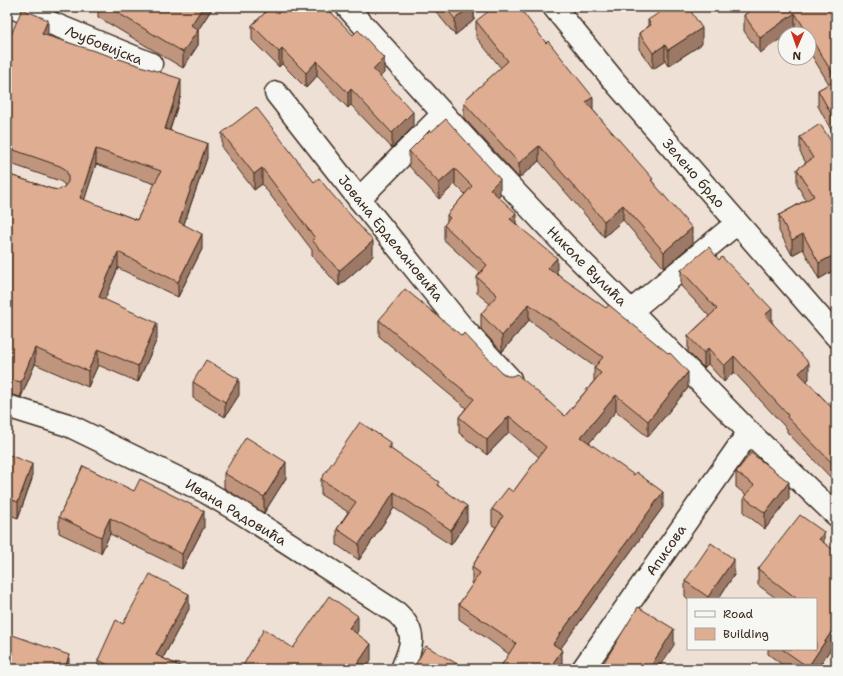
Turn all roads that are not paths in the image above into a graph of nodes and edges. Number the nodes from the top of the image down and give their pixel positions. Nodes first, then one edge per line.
1 (12, 7) edge
2 (347, 7) edge
3 (554, 7) edge
4 (151, 64) dead end
5 (276, 93) dead end
6 (443, 114) junction
7 (359, 199) junction
8 (737, 223) junction
9 (631, 310) junction
10 (836, 336) edge
11 (510, 379) edge
12 (7, 406) edge
13 (749, 432) junction
14 (836, 515) edge
15 (402, 669) edge
16 (583, 669) edge

1 - 4 street, Љубовијска
2 - 6 street, Николе Вулића
3 - 8 street, Зелено брдо
5 - 7 street, Јована Ердељановића
6 - 7 street
6 - 9 street, Николе Вулића
7 - 11 street, Јована Ердељановића
8 - 9 street
8 - 10 street, Зелено брдо
9 - 13 street, Николе Вулића
12 - 15 street, Ивана Радовића
13 - 14 street, Николе Вулића
13 - 16 street, Аписова

